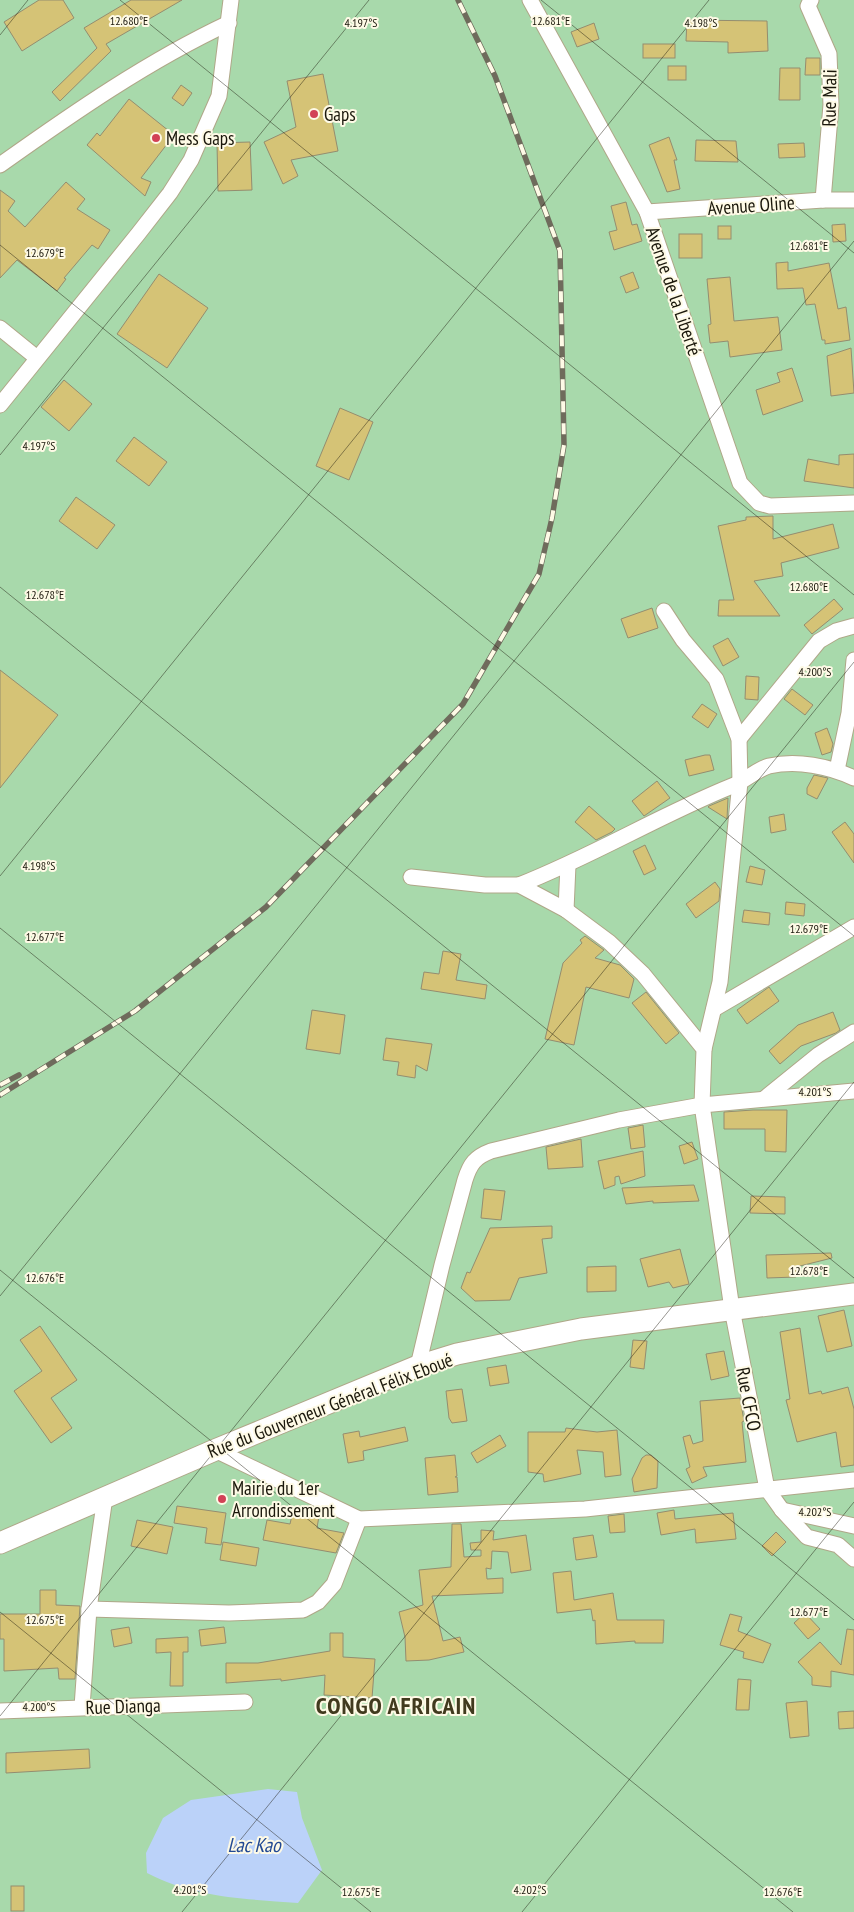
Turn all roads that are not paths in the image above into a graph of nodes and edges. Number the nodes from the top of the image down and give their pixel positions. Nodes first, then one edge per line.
1 (231, 0) edge
2 (530, 0) edge
3 (811, 0) edge
4 (229, 23) junction
5 (0, 165) edge
6 (823, 200) junction
7 (854, 200) edge
8 (648, 212) junction
9 (0, 328) edge
10 (37, 358) junction
11 (0, 405) edge
12 (854, 503) edge
13 (664, 610) dead end
14 (854, 626) edge
15 (854, 660) edge
16 (739, 739) junction
17 (837, 770) junction
18 (854, 778) edge
19 (740, 782) junction
20 (568, 865) junction
21 (411, 878) dead end
22 (519, 884) junction
23 (566, 910) junction
24 (854, 927) edge
25 (714, 1009) junction
26 (854, 1032) edge
27 (704, 1049) junction
28 (854, 1091) edge
29 (765, 1098) junction
30 (702, 1105) junction
31 (854, 1294) edge
32 (732, 1309) junction
33 (418, 1366) junction
34 (215, 1450) junction
35 (854, 1480) edge
36 (767, 1489) junction
37 (105, 1497) junction
38 (782, 1510) junction
39 (359, 1519) junction
40 (854, 1526) edge
41 (0, 1543) edge
42 (854, 1559) edge
43 (89, 1609) junction
44 (245, 1702) dead end
45 (82, 1707) junction
46 (0, 1711) edge

1 - 4 street
2 - 8 street, Avenue de la Liberté
3 - 6 street, Rue Mali
4 - 5 street
4 - 10 street
6 - 7 street, Avenue Oline
6 - 8 street, Avenue Oline
8 - 12 street, Avenue de la Liberté
9 - 10 street
10 - 11 street
13 - 16 street, Rue CFCO
14 - 16 street
15 - 17 street
16 - 19 street, Rue CFCO
17 - 18 street
17 - 19 street
19 - 20 street
19 - 25 street, Rue CFCO
20 - 22 street
20 - 23 street
21 - 22 street
22 - 23 street
23 - 27 street
24 - 25 street
25 - 27 street, Rue CFCO
26 - 29 street
27 - 30 street, Rue CFCO
28 - 29 street
29 - 30 street
30 - 32 street, Rue CFCO
30 - 33 street
31 - 32 main road, Rue du Gouverneur Général Félix Eboué
32 - 33 main road, Rue du Gouverneur Général Félix Eboué
32 - 36 street, Rue CFCO
33 - 34 main road, Rue du Gouverneur Général Félix Eboué
34 - 37 main road, Rue du Gouverneur Général Félix Eboué
34 - 39 street
35 - 36 street
36 - 38 street
36 - 39 street
37 - 41 main road, Rue du Gouverneur Général Félix Eboué
37 - 43 street
38 - 40 street
38 - 42 street
39 - 43 street
43 - 45 street
44 - 45 street, Rue Dianga
45 - 46 street, Rue Dianga

